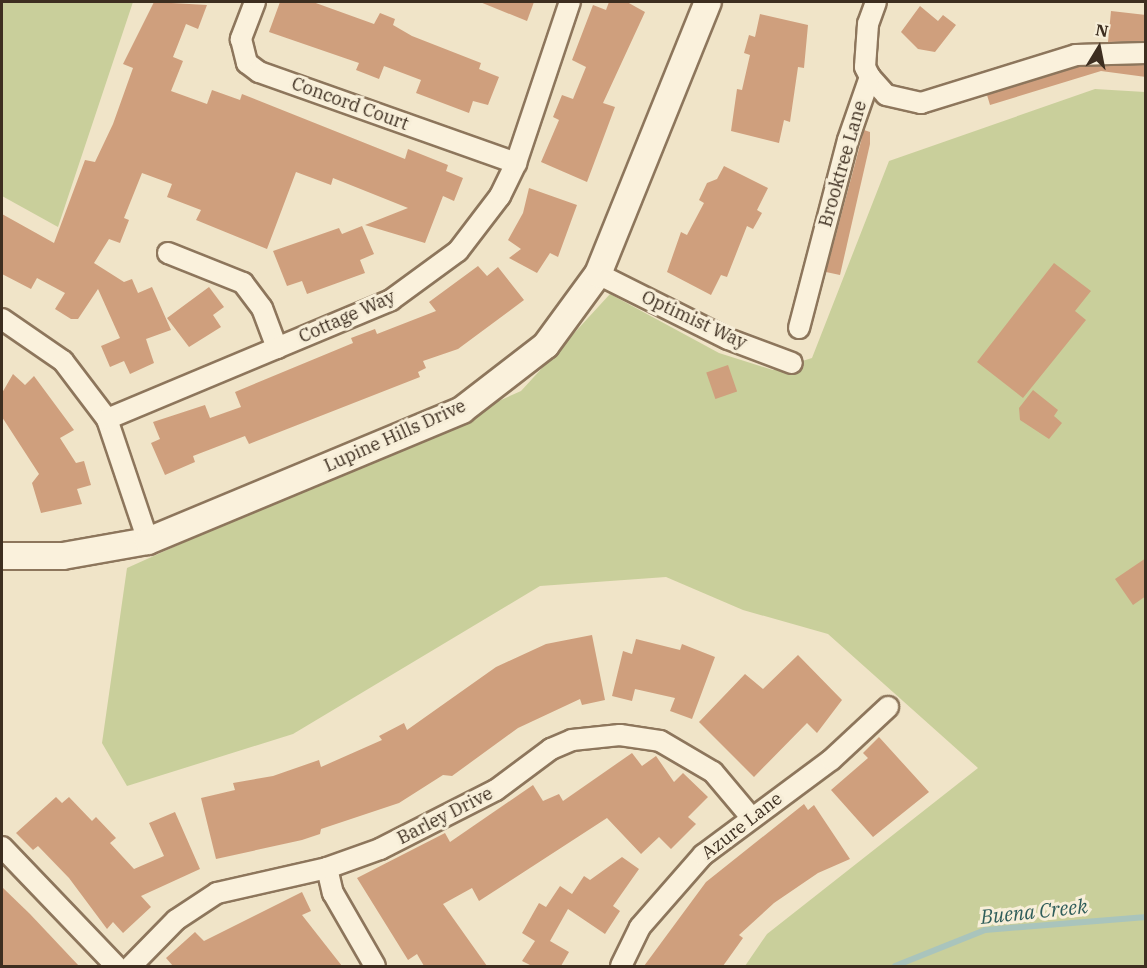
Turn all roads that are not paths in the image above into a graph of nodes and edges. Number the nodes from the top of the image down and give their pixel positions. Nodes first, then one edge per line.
1 (255, 2) edge
2 (570, 2) edge
3 (708, 2) edge
4 (876, 2) edge
5 (1146, 53) edge
6 (870, 77) junction
7 (516, 163) junction
8 (168, 253) dead end
9 (598, 274) junction
10 (2, 318) edge
11 (799, 328) dead end
12 (276, 348) junction
13 (792, 363) dead end
14 (107, 419) junction
15 (148, 541) junction
16 (2, 556) edge
17 (888, 707) dead end
18 (750, 816) junction
19 (2, 847) edge
20 (327, 868) junction
21 (116, 966) edge
22 (131, 966) edge
23 (375, 966) edge
24 (621, 966) edge

1 - 7 street, Concord Court
2 - 7 street, Cottage Way
3 - 9 street, Lupine Hills Drive
4 - 6 street, Brooktree Lane
5 - 6 street
6 - 11 street, Brooktree Lane
7 - 12 street, Cottage Way
8 - 12 street
9 - 13 street, Optimist Way
9 - 15 street, Lupine Hills Drive
10 - 14 street
12 - 14 street, Cottage Way
14 - 15 street
15 - 16 street, Lupine Hills Drive
17 - 18 street, Azure Lane
18 - 20 street, Barley Drive
18 - 24 street, Azure Lane
19 - 21 street
20 - 22 street, Barley Drive
20 - 23 street

